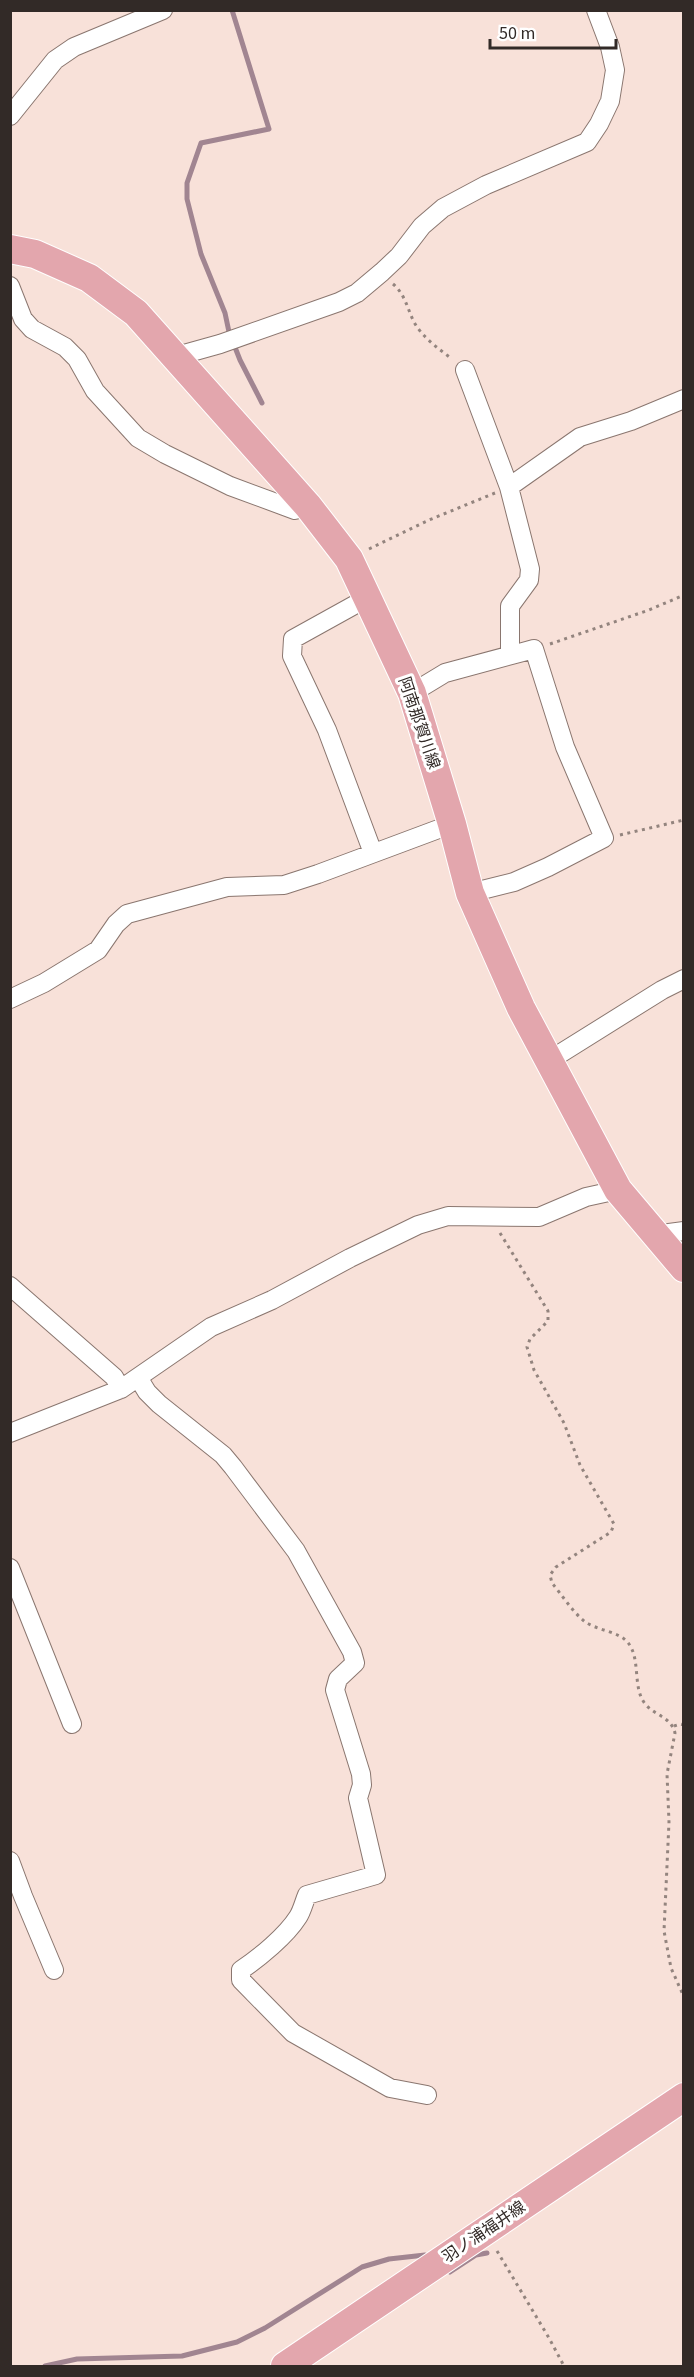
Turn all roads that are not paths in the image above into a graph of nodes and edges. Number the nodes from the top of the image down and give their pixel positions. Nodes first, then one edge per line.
1 (163, 10) edge
2 (596, 10) edge
3 (10, 116) edge
4 (10, 249) edge
5 (10, 286) edge
6 (177, 356) junction
7 (465, 370) road end
8 (684, 399) edge
9 (508, 487) junction
10 (308, 506) junction
11 (367, 598) junction
12 (510, 655) junction
13 (412, 693) junction
14 (452, 824) junction
15 (373, 853) junction
16 (470, 893) junction
17 (684, 979) edge
18 (10, 999) edge
19 (549, 1060) junction
20 (618, 1190) junction
21 (672, 1236) edge
22 (684, 1268) edge
23 (10, 1286) edge
24 (139, 1379) junction
25 (121, 1389) junction
26 (10, 1433) edge
27 (10, 1568) edge
28 (72, 1724) dead end
29 (10, 1861) edge
30 (54, 1970) dead end
31 (427, 2095) dead end
32 (684, 2097) edge
33 (285, 2367) edge

1 - 3 street
2 - 6 street
4 - 6 main road, 阿南那賀川線
5 - 10 street
6 - 10 main road, 阿南那賀川線
7 - 9 street
8 - 9 street
9 - 12 street
10 - 11 main road, 阿南那賀川線
11 - 13 main road, 阿南那賀川線
11 - 15 street
12 - 13 street
12 - 16 street
13 - 14 main road, 阿南那賀川線
14 - 15 street
14 - 16 main road, 阿南那賀川線
15 - 18 street
16 - 19 main road, 阿南那賀川線
17 - 19 street
19 - 20 main road, 阿南那賀川線
20 - 21 main road, 阿南那賀川線
20 - 24 street
21 - 22 main road, 阿南那賀川線
23 - 25 street
24 - 25 street
24 - 31 street
25 - 26 street
27 - 28 street
29 - 30 street
32 - 33 main road, 羽ノ浦福井線

